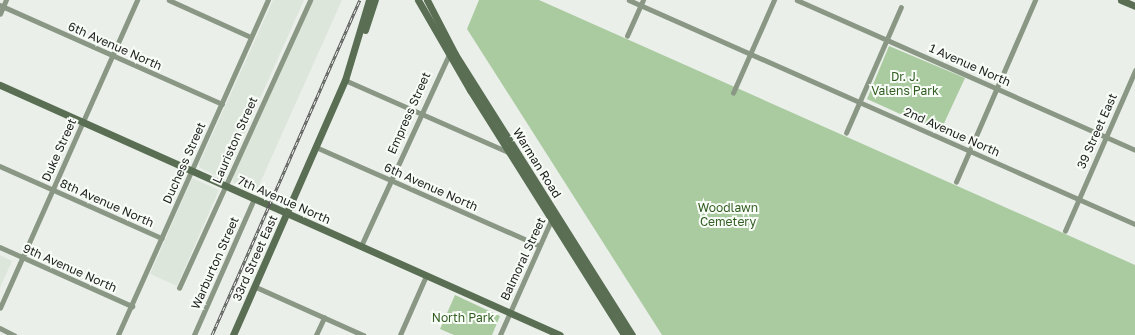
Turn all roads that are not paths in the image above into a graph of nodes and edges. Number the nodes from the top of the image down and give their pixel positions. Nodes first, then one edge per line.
1 (6, 0) edge
2 (137, 0) edge
3 (169, 0) edge
4 (268, 0) edge
5 (310, 0) edge
6 (369, 0) edge
7 (375, 0) edge
8 (418, 0) edge
9 (427, 0) edge
10 (630, 0) edge
11 (774, 0) edge
12 (797, 0) edge
13 (1036, 0) edge
14 (1121, 0) edge
15 (642, 2) edge
16 (2, 6) edge
17 (1135, 6) edge
18 (900, 7) dead end
19 (0, 14) edge
20 (627, 36) dead end
21 (251, 37) junction
22 (888, 40) junction
23 (750, 53) junction
24 (449, 55) junction
25 (112, 56) junction
26 (1135, 71) edge
27 (345, 80) junction
28 (0, 85) edge
29 (997, 88) junction
30 (732, 93) dead end
31 (860, 102) junction
32 (222, 104) junction
33 (420, 112) junction
34 (83, 122) junction
35 (846, 133) dead end
36 (1106, 137) junction
37 (316, 147) junction
38 (969, 150) junction
39 (1135, 150) edge
40 (510, 153) junction
41 (0, 166) edge
42 (192, 170) junction
43 (391, 179) junction
44 (956, 182) dead end
45 (225, 186) junction
46 (52, 190) junction
47 (254, 199) junction
48 (1078, 199) junction
49 (286, 214) junction
50 (554, 217) junction
51 (1135, 224) edge
52 (1065, 231) dead end
53 (162, 238) junction
54 (538, 245) junction
55 (361, 246) junction
56 (0, 247) edge
57 (22, 257) junction
58 (426, 276) junction
59 (254, 286) junction
60 (179, 288) dead end
61 (132, 306) junction
62 (0, 308) edge
63 (510, 313) junction
64 (324, 318) junction
65 (0, 328) edge
66 (14, 335) edge
67 (118, 335) edge
68 (194, 335) edge
69 (232, 335) edge
70 (316, 335) edge
71 (363, 335) edge
72 (400, 335) edge
73 (500, 335) edge
74 (560, 335) edge
75 (624, 335) edge
76 (632, 335) edge

1 - 16 street
2 - 25 street, Duke Street
3 - 21 street
4 - 21 street, Duchess Street
5 - 45 street, Lauriston Street
6 - 27 street, 33rd Street East
7 - 27 street, 33rd Street East
8 - 24 street, Warman Road
9 - 50 street, Warman Road
10 - 15 street, 2nd Avenue North
11 - 23 street
12 - 22 street, 1 Avenue North
13 - 29 street
14 - 17 street
15 - 20 street
15 - 23 street, 2nd Avenue North
16 - 19 street
16 - 25 street, 6th Avenue North
18 - 22 street
21 - 32 street, Duchess Street
22 - 29 street, 1 Avenue North
22 - 31 street
23 - 30 street
23 - 31 street, 2nd Avenue North
24 - 33 street, Empress Street
24 - 40 street, Warman Road
25 - 32 street, 6th Avenue North
25 - 34 street, Duke Street
26 - 36 street, 39 Street East
27 - 33 street
27 - 37 street, 33rd Street East
28 - 34 street, 7th Avenue North
29 - 36 street, 1 Avenue North
29 - 38 street
31 - 35 street
31 - 38 street, 2nd Avenue North
32 - 42 street, Duchess Street
33 - 40 street
33 - 43 street, Empress Street
34 - 42 street, 7th Avenue North
34 - 46 street, Duke Street
36 - 39 street, 1 Avenue North
36 - 48 street, 39 Street East
37 - 43 street, 6th Avenue North
37 - 49 street, 33rd Street East
38 - 44 street
38 - 48 street, 2nd Avenue North
40 - 50 street, Warman Road
41 - 46 street, 8th Avenue North
42 - 45 street, 7th Avenue North
42 - 53 street, Duchess Street
43 - 54 street, 6th Avenue North
43 - 55 street, Empress Street
45 - 47 street, 7th Avenue North
45 - 60 street, Lauriston Street
46 - 53 street, 8th Avenue North
46 - 57 street, Duke Street
47 - 49 street, 7th Avenue North
47 - 68 street, Warburton Street
48 - 51 street, 2nd Avenue North
48 - 52 street, 39 Street East
49 - 55 street, 7th Avenue North
49 - 59 street, 33rd Street East
50 - 54 street, Balmoral Street
50 - 75 street, Warman Road
50 - 76 street, Warman Road
53 - 61 street, Duchess Street
54 - 63 street, Balmoral Street
55 - 58 street, 7th Avenue North
56 - 57 street, 9th Avenue North
57 - 61 street, 9th Avenue North
57 - 62 street, Duke Street
58 - 63 street, 7th Avenue North
58 - 72 street
59 - 64 street
59 - 69 street, 33rd Street East
61 - 67 street, Duchess Street
63 - 73 street, Balmoral Street
63 - 74 street, 7th Avenue North
64 - 70 street
64 - 71 street
65 - 66 street

